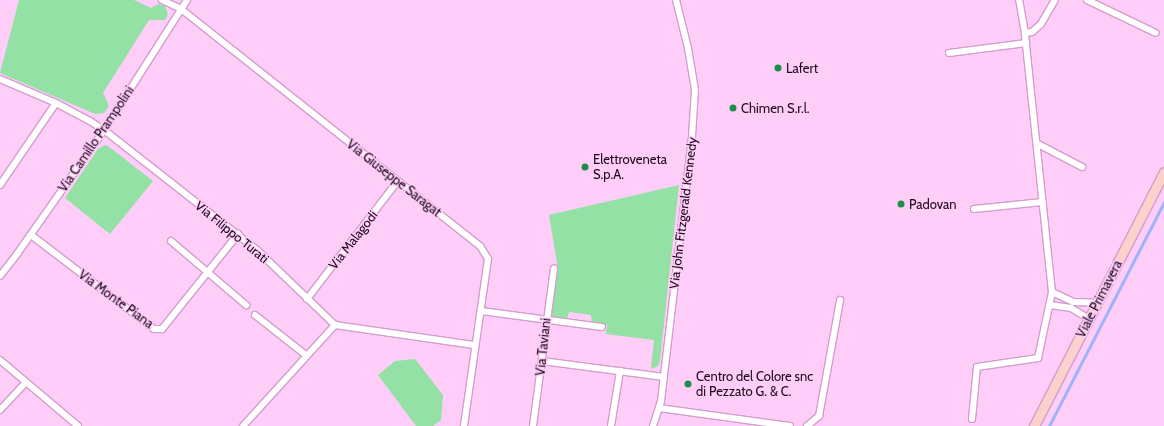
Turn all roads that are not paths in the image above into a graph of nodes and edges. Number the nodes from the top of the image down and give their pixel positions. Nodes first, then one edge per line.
1 (162, 0) edge
2 (187, 0) edge
3 (676, 0) edge
4 (1019, 0) edge
5 (1055, 0) edge
6 (1087, 0) edge
7 (181, 9) junction
8 (1025, 33) junction
9 (1156, 33) dead end
10 (1026, 43) junction
11 (949, 53) dead end
12 (0, 79) edge
13 (56, 104) junction
14 (104, 130) junction
15 (1038, 144) junction
16 (1082, 168) dead end
17 (1164, 172) edge
18 (398, 181) junction
19 (0, 185) edge
20 (1043, 202) junction
21 (974, 210) dead end
22 (238, 234) junction
23 (31, 235) junction
24 (171, 241) dead end
25 (554, 268) dead end
26 (209, 271) junction
27 (0, 275) edge
28 (1052, 292) junction
29 (307, 298) junction
30 (840, 300) dead end
31 (1098, 303) junction
32 (246, 305) dead end
33 (1050, 305) junction
34 (481, 311) junction
35 (255, 314) dead end
36 (546, 319) junction
37 (1089, 319) junction
38 (335, 325) junction
39 (602, 327) dead end
40 (474, 345) junction
41 (307, 356) junction
42 (0, 360) edge
43 (542, 361) junction
44 (620, 371) junction
45 (664, 377) junction
46 (26, 382) junction
47 (659, 408) junction
48 (0, 410) edge
49 (972, 419) dead end
50 (72, 421) junction
51 (67, 426) edge
52 (78, 426) edge
53 (244, 426) edge
54 (464, 426) edge
55 (533, 426) edge
56 (611, 426) edge
57 (653, 426) edge
58 (790, 426) edge
59 (807, 426) edge
60 (1034, 426) edge

1 - 7 street, Via Giuseppe Saragat
2 - 7 street, Via Camillo Prampolini
3 - 45 street, Via John Fitzgerald Kennedy
4 - 8 street
5 - 8 street
6 - 9 street
7 - 14 street, Via Camillo Prampolini
7 - 18 street, Via Giuseppe Saragat
8 - 10 street
10 - 11 street
10 - 15 street
12 - 13 street, Via Filippo Turati
13 - 14 street, Via Filippo Turati
13 - 19 street
14 - 22 street, Via Filippo Turati
14 - 23 street, Via Camillo Prampolini
15 - 16 street
15 - 20 street
17 - 31 main road, Viale Primavera
18 - 29 street, Via Malagodi
18 - 34 street, Via Giuseppe Saragat
20 - 21 street
20 - 28 street
22 - 26 street, Via Monte Piana
22 - 29 street, Via Filippo Turati
23 - 26 street, Via Monte Piana
23 - 27 street, Via Camillo Prampolini
24 - 26 street
25 - 36 street, Via Taviani
26 - 32 street
28 - 31 street
28 - 33 street
29 - 38 street, Via Filippo Turati
30 - 59 street
31 - 37 main road, Viale Primavera
33 - 37 street
33 - 49 street
34 - 36 street
34 - 40 street, Via Giuseppe Saragat
35 - 41 street
36 - 39 street
36 - 43 street, Via Taviani
37 - 60 main road, Viale Primavera
38 - 40 street
38 - 41 street
40 - 54 street, Via Giuseppe Saragat
41 - 53 street
42 - 46 street
43 - 44 street
43 - 55 street, Via Taviani
44 - 45 street
44 - 56 street
45 - 47 street, Via John Fitzgerald Kennedy
46 - 48 street
46 - 50 street
47 - 57 street, Via John Fitzgerald Kennedy
47 - 58 street
50 - 51 street
50 - 52 street

